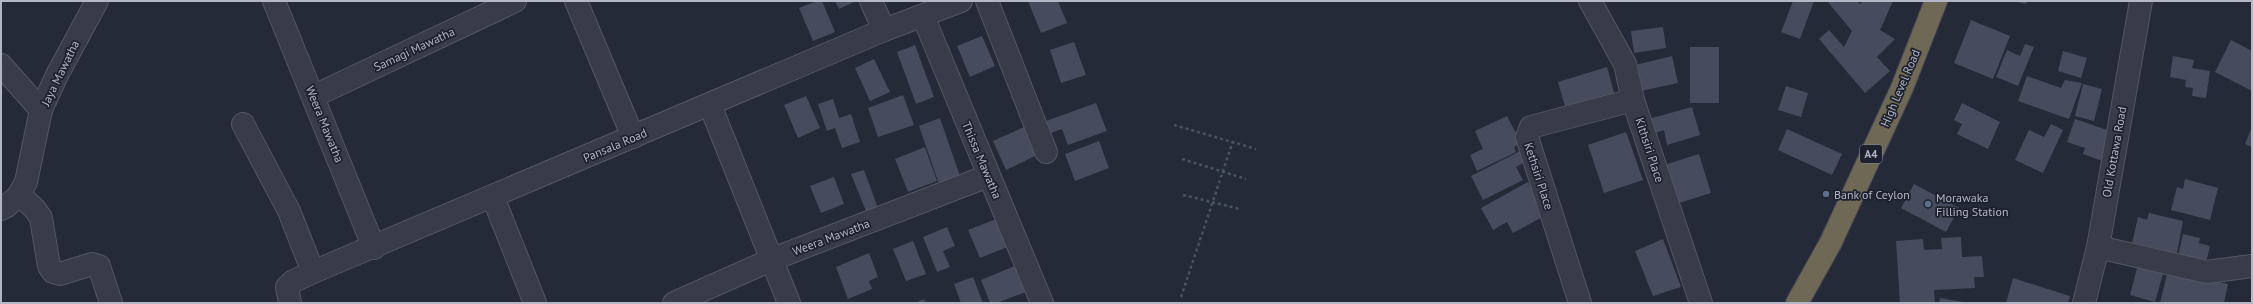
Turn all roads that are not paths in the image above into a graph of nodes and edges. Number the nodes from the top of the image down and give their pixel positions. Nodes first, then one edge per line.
1 (97, 1) edge
2 (274, 1) edge
3 (515, 1) edge
4 (576, 1) edge
5 (871, 1) edge
6 (960, 1) edge
7 (986, 1) edge
8 (1590, 1) edge
9 (1936, 1) edge
10 (1949, 1) edge
11 (2141, 1) edge
12 (922, 16) junction
13 (884, 30) junction
14 (1, 65) edge
15 (314, 96) junction
16 (1633, 100) junction
17 (710, 105) junction
18 (41, 110) junction
19 (243, 124) dead end
20 (633, 137) junction
21 (1046, 152) dead end
22 (988, 176) junction
23 (19, 195) junction
24 (493, 197) junction
25 (1, 209) edge
26 (2098, 247) junction
27 (374, 248) junction
28 (773, 259) junction
29 (2252, 266) edge
30 (313, 272) junction
31 (111, 303) edge
32 (290, 303) edge
33 (535, 303) edge
34 (674, 303) edge
35 (789, 303) edge
36 (1042, 303) edge
37 (1580, 303) edge
38 (1701, 303) edge
39 (1797, 303) edge
40 (1812, 303) edge
41 (2084, 303) edge

1 - 18 street, Jaya Mawatha
2 - 15 street, Weera Mawatha
3 - 15 street, Samagi Mawatha
4 - 20 street
5 - 13 street
6 - 12 street, Pansala Road
7 - 21 street
8 - 16 street, Kithsiri Place
9 - 39 highway, High Level Road / A4
10 - 40 highway, High Level Road / A4
11 - 26 street, Old Kottawa Road
12 - 13 street, Pansala Road
12 - 22 street, Thissa Mawatha
13 - 17 street, Pansala Road
14 - 18 street
15 - 27 street, Weera Mawatha
16 - 37 street, Kethsiri Place
16 - 38 street, Kithsiri Place
17 - 20 street, Pansala Road
17 - 28 street
18 - 23 street, Jaya Mawatha
19 - 30 street
20 - 24 street, Pansala Road
22 - 28 street, Weera Mawatha
22 - 36 street, Thissa Mawatha
23 - 25 street, Jaya Mawatha
23 - 31 street
24 - 27 street, Pansala Road
24 - 33 street
26 - 29 street
26 - 41 street, Old Kottawa Road
27 - 30 street, Pansala Road
28 - 34 street, Weera Mawatha
28 - 35 street
30 - 32 street, Pansala Road

